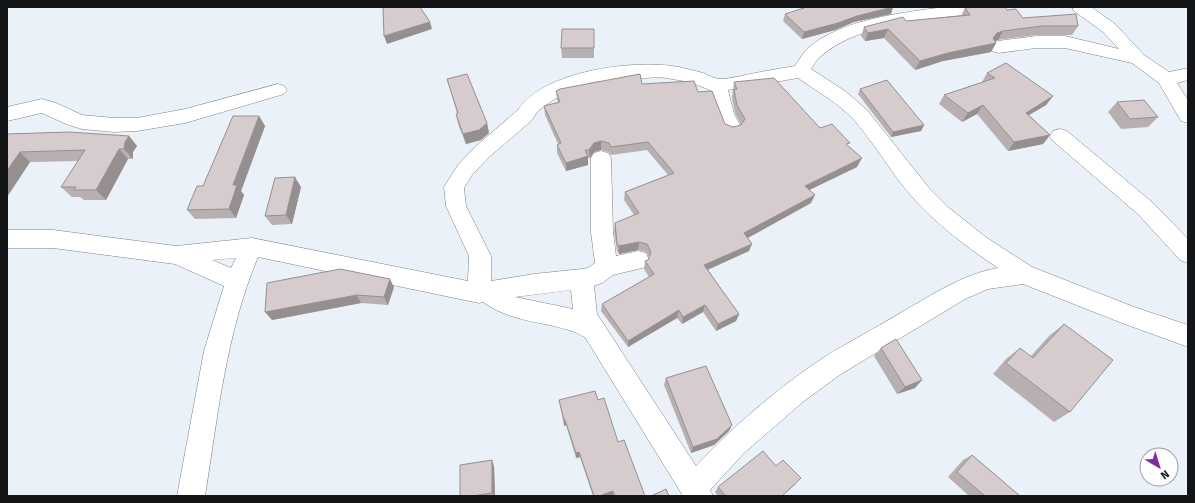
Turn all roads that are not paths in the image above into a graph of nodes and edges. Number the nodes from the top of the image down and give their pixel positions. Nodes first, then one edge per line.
1 (992, 7) edge
2 (1080, 7) edge
3 (998, 47) dead end
4 (1138, 59) junction
5 (801, 71) junction
6 (1188, 74) edge
7 (1166, 79) junction
8 (718, 86) junction
9 (278, 90) dead end
10 (7, 114) edge
11 (1188, 116) edge
12 (731, 127) edge
13 (1060, 136) dead end
14 (601, 158) dead end
15 (7, 239) edge
16 (252, 247) junction
17 (1188, 254) edge
18 (176, 255) junction
19 (638, 260) dead end
20 (607, 267) junction
21 (1024, 274) junction
22 (582, 279) junction
23 (237, 281) junction
24 (483, 293) junction
25 (594, 330) junction
26 (1188, 336) edge
27 (696, 492) edge
28 (191, 496) edge

1 - 5 street
2 - 4 street
3 - 4 street
4 - 7 street
5 - 8 street
5 - 21 street
6 - 7 street
7 - 11 street
8 - 12 street
8 - 24 street
9 - 10 street
13 - 17 street
14 - 20 street
15 - 18 street
16 - 18 street
16 - 23 street
16 - 24 street
18 - 23 street
19 - 20 street
20 - 22 street
21 - 26 street
21 - 27 street
22 - 24 street
22 - 25 street
23 - 28 street
24 - 25 street
25 - 27 street

